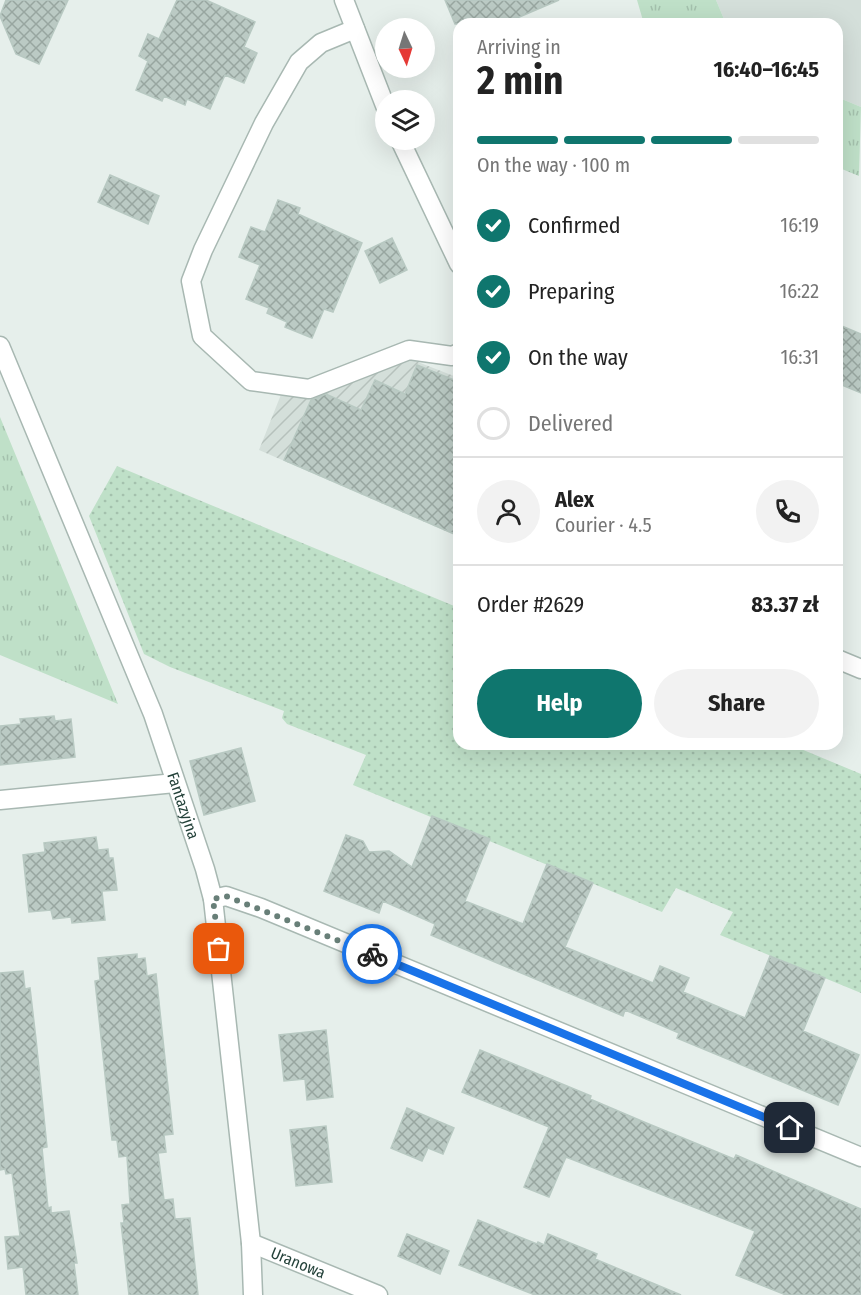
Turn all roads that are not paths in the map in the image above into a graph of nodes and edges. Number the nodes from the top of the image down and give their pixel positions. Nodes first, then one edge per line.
1 (344, 0) edge
2 (355, 29) junction
3 (379, 90) edge
4 (405, 150) edge
5 (453, 251) edge
6 (0, 346) edge
7 (453, 356) edge
8 (843, 662) edge
9 (861, 669) edge
10 (176, 783) junction
11 (0, 800) edge
12 (213, 899) junction
13 (861, 1157) edge
14 (251, 1243) junction
15 (253, 1295) edge
16 (378, 1295) edge

1 - 2 street
2 - 3 street
2 - 7 street
4 - 5 street
6 - 10 street, Fantazyjna
8 - 9 street
10 - 11 street
10 - 12 street, Fantazyjna
12 - 13 street
12 - 14 street, Fantazyjna
14 - 15 street, Fantazyjna
14 - 16 street, Uranowa

